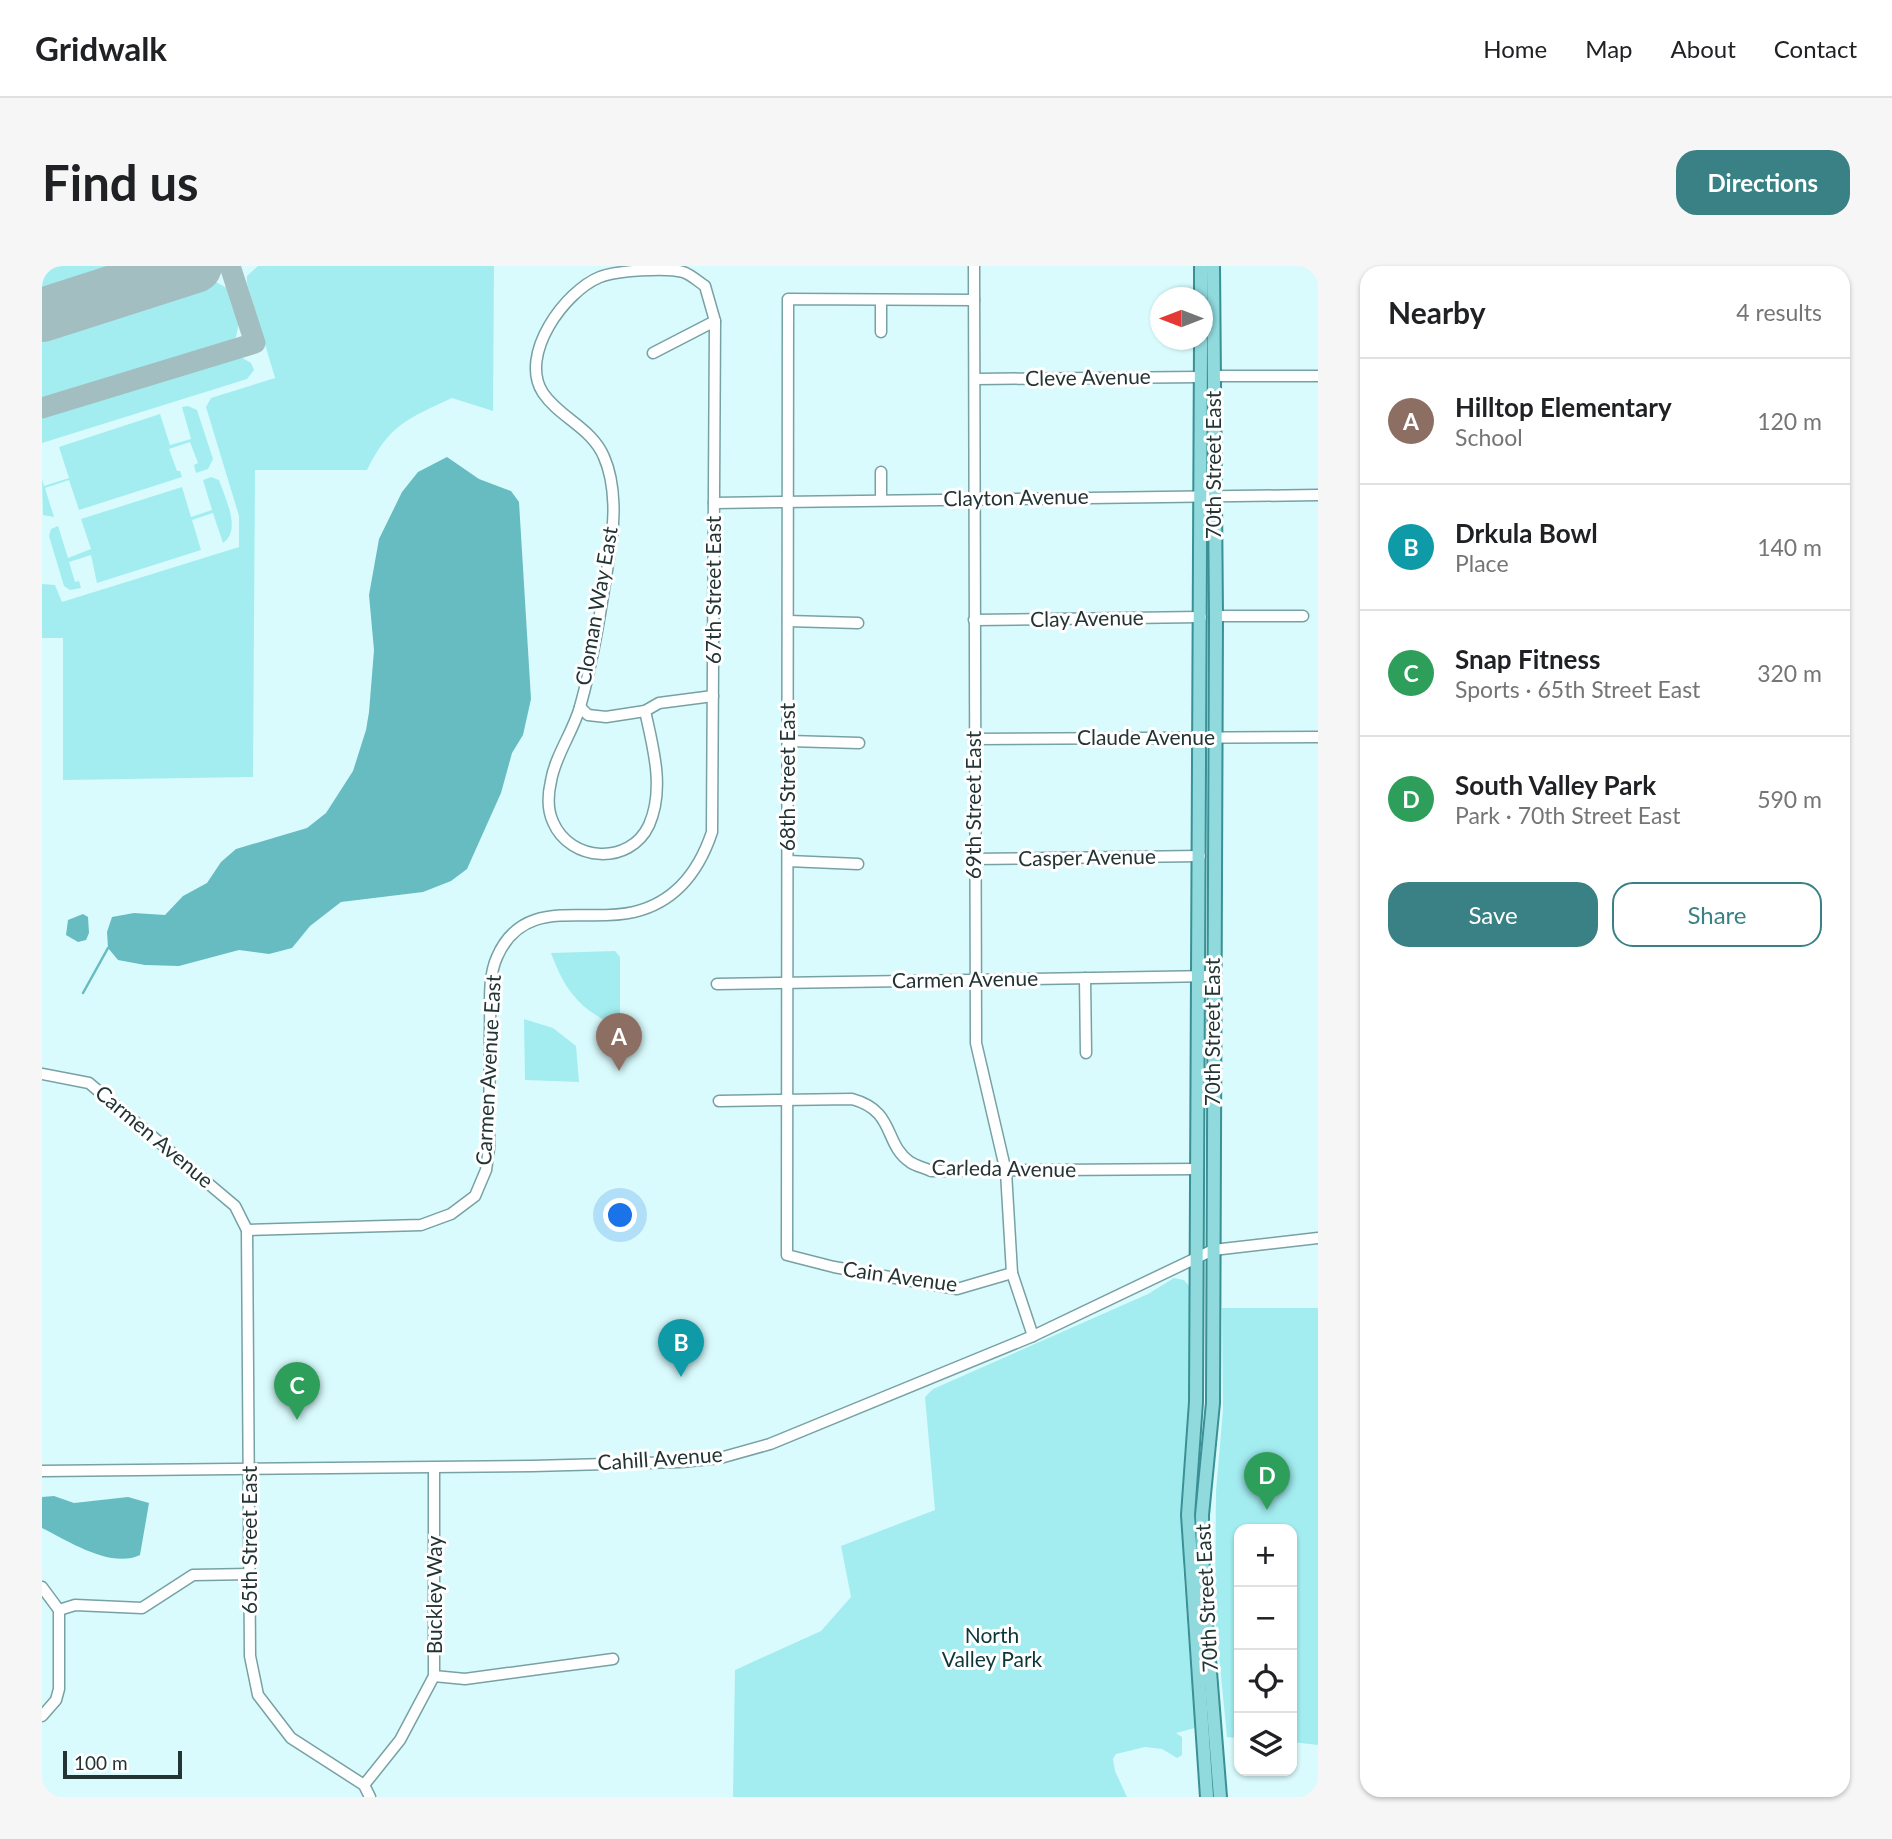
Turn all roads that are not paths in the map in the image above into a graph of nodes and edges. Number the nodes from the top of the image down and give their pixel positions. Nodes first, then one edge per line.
1 (974, 266) edge
2 (1201, 266) edge
3 (1213, 266) edge
4 (705, 286) joint
5 (1201, 287) edge
6 (974, 300) junction
7 (881, 302) junction
8 (715, 321) junction
9 (881, 332) dead end
10 (1203, 350) edge
11 (653, 353) dead end
12 (1318, 376) edge
13 (1207, 377) junction
14 (975, 379) junction
15 (881, 472) dead end
16 (1318, 495) edge
17 (1214, 496) junction
18 (1200, 497) junction
19 (881, 499) junction
20 (973, 499) junction
21 (787, 501) junction
22 (714, 503) junction
23 (1303, 616) dead end
24 (1201, 617) junction
25 (1216, 617) junction
26 (974, 620) junction
27 (788, 621) junction
28 (859, 623) dead end
29 (713, 696) junction
30 (580, 707) junction
31 (645, 711) junction
32 (1207, 737) junction
33 (1318, 737) edge
34 (974, 739) junction
35 (789, 741) junction
36 (859, 743) dead end
37 (1200, 856) junction
38 (973, 859) junction
39 (788, 861) junction
40 (859, 864) dead end
41 (682, 886) joint
42 (1200, 976) junction
43 (1214, 976) junction
44 (1085, 978) junction
45 (974, 980) junction
46 (788, 982) junction
47 (717, 984) dead end
48 (1086, 1053) dead end
49 (42, 1074) edge
50 (788, 1098) junction
51 (719, 1101) dead end
52 (1197, 1170) junction
53 (1006, 1172) junction
54 (247, 1230) junction
55 (1318, 1238) edge
56 (1213, 1250) junction
57 (787, 1255) joint
58 (1197, 1258) junction
59 (1012, 1272) junction
60 (1033, 1336) junction
61 (434, 1468) junction
62 (249, 1469) junction
63 (42, 1471) edge
64 (251, 1574) junction
65 (42, 1587) edge
66 (59, 1610) junction
67 (613, 1659) dead end
68 (434, 1676) junction
69 (42, 1716) edge
70 (363, 1785) junction
71 (370, 1797) edge
72 (1207, 1797) edge
73 (1220, 1797) edge

1 - 6 street, 69th Street East
2 - 5 main road
3 - 13 main road, 70th Street East
4 - 8 street, 67th Street East
4 - 30 street, Cloman Way East
6 - 7 street
6 - 14 street, 69th Street East
7 - 9 street
7 - 21 street, 68th Street East
8 - 11 street
8 - 22 street, 67th Street East
10 - 13 main road, 70th Street East
12 - 13 street, Cleve Avenue
13 - 14 street, Cleve Avenue
13 - 17 main road, 70th Street East
13 - 18 main road, 70th Street East
14 - 20 street, 69th Street East
15 - 19 street
16 - 17 street, Clayton Avenue
17 - 18 street, Clayton Avenue
17 - 25 main road, 70th Street East
18 - 20 street, Clayton Avenue
18 - 24 main road, 70th Street East
19 - 20 street, Clayton Avenue
19 - 21 street, Clayton Avenue
20 - 26 street, 69th Street East
21 - 22 street, Clayton Avenue
21 - 27 street, 68th Street East
22 - 29 street, 67th Street East
23 - 25 street
24 - 26 street, Clay Avenue
24 - 32 main road, 70th Street East
25 - 32 main road, 70th Street East
26 - 34 street, 69th Street East
27 - 28 street
27 - 35 street, 68th Street East
29 - 31 street
29 - 41 street, 67th Street East
30 - 31 street
30 - 31 street, Cloman Way East
32 - 33 street, Claude Avenue
32 - 34 street, Claude Avenue
32 - 37 main road, 70th Street East
32 - 43 main road, 70th Street East
34 - 38 street, 69th Street East
35 - 36 street
35 - 39 street, 68th Street East
37 - 38 street, Casper Avenue
37 - 42 main road, 70th Street East
38 - 45 street, 69th Street East
39 - 40 street
39 - 46 street, 68th Street East
41 - 54 street, Carmen Avenue East
42 - 43 street, Carmen Avenue
42 - 44 street, Carmen Avenue
42 - 52 main road, 70th Street East
43 - 56 main road, 70th Street East
44 - 45 street, Carmen Avenue
44 - 48 street
45 - 46 street, Carmen Avenue
45 - 53 street, 69th Street East
46 - 47 street, Carmen Avenue
46 - 50 street, 68th Street East
49 - 54 street, Carmen Avenue
50 - 51 street, Carleda Avenue
50 - 53 street, Carleda Avenue
50 - 57 street, 68th Street East
52 - 53 street, Carleda Avenue
52 - 58 main road, 70th Street East
53 - 59 street, 69th Street East
54 - 62 street, 65th Street East
55 - 56 street, Cahill Avenue
56 - 58 street, Cahill Avenue
56 - 73 main road, 70th Street East
57 - 59 street, Cain Avenue
58 - 60 street, Cahill Avenue
58 - 72 main road, 70th Street East
59 - 60 street, 69th Street East
60 - 61 street, Cahill Avenue
61 - 62 street, Cahill Avenue
61 - 68 street, Buckley Way
62 - 63 street, Cahill Avenue
62 - 64 street, 65th Street East
64 - 66 street
64 - 70 street, 65th Street East
65 - 66 street
66 - 69 street
67 - 68 street
68 - 70 street, Buckley Way
70 - 71 street, 65th Street East

